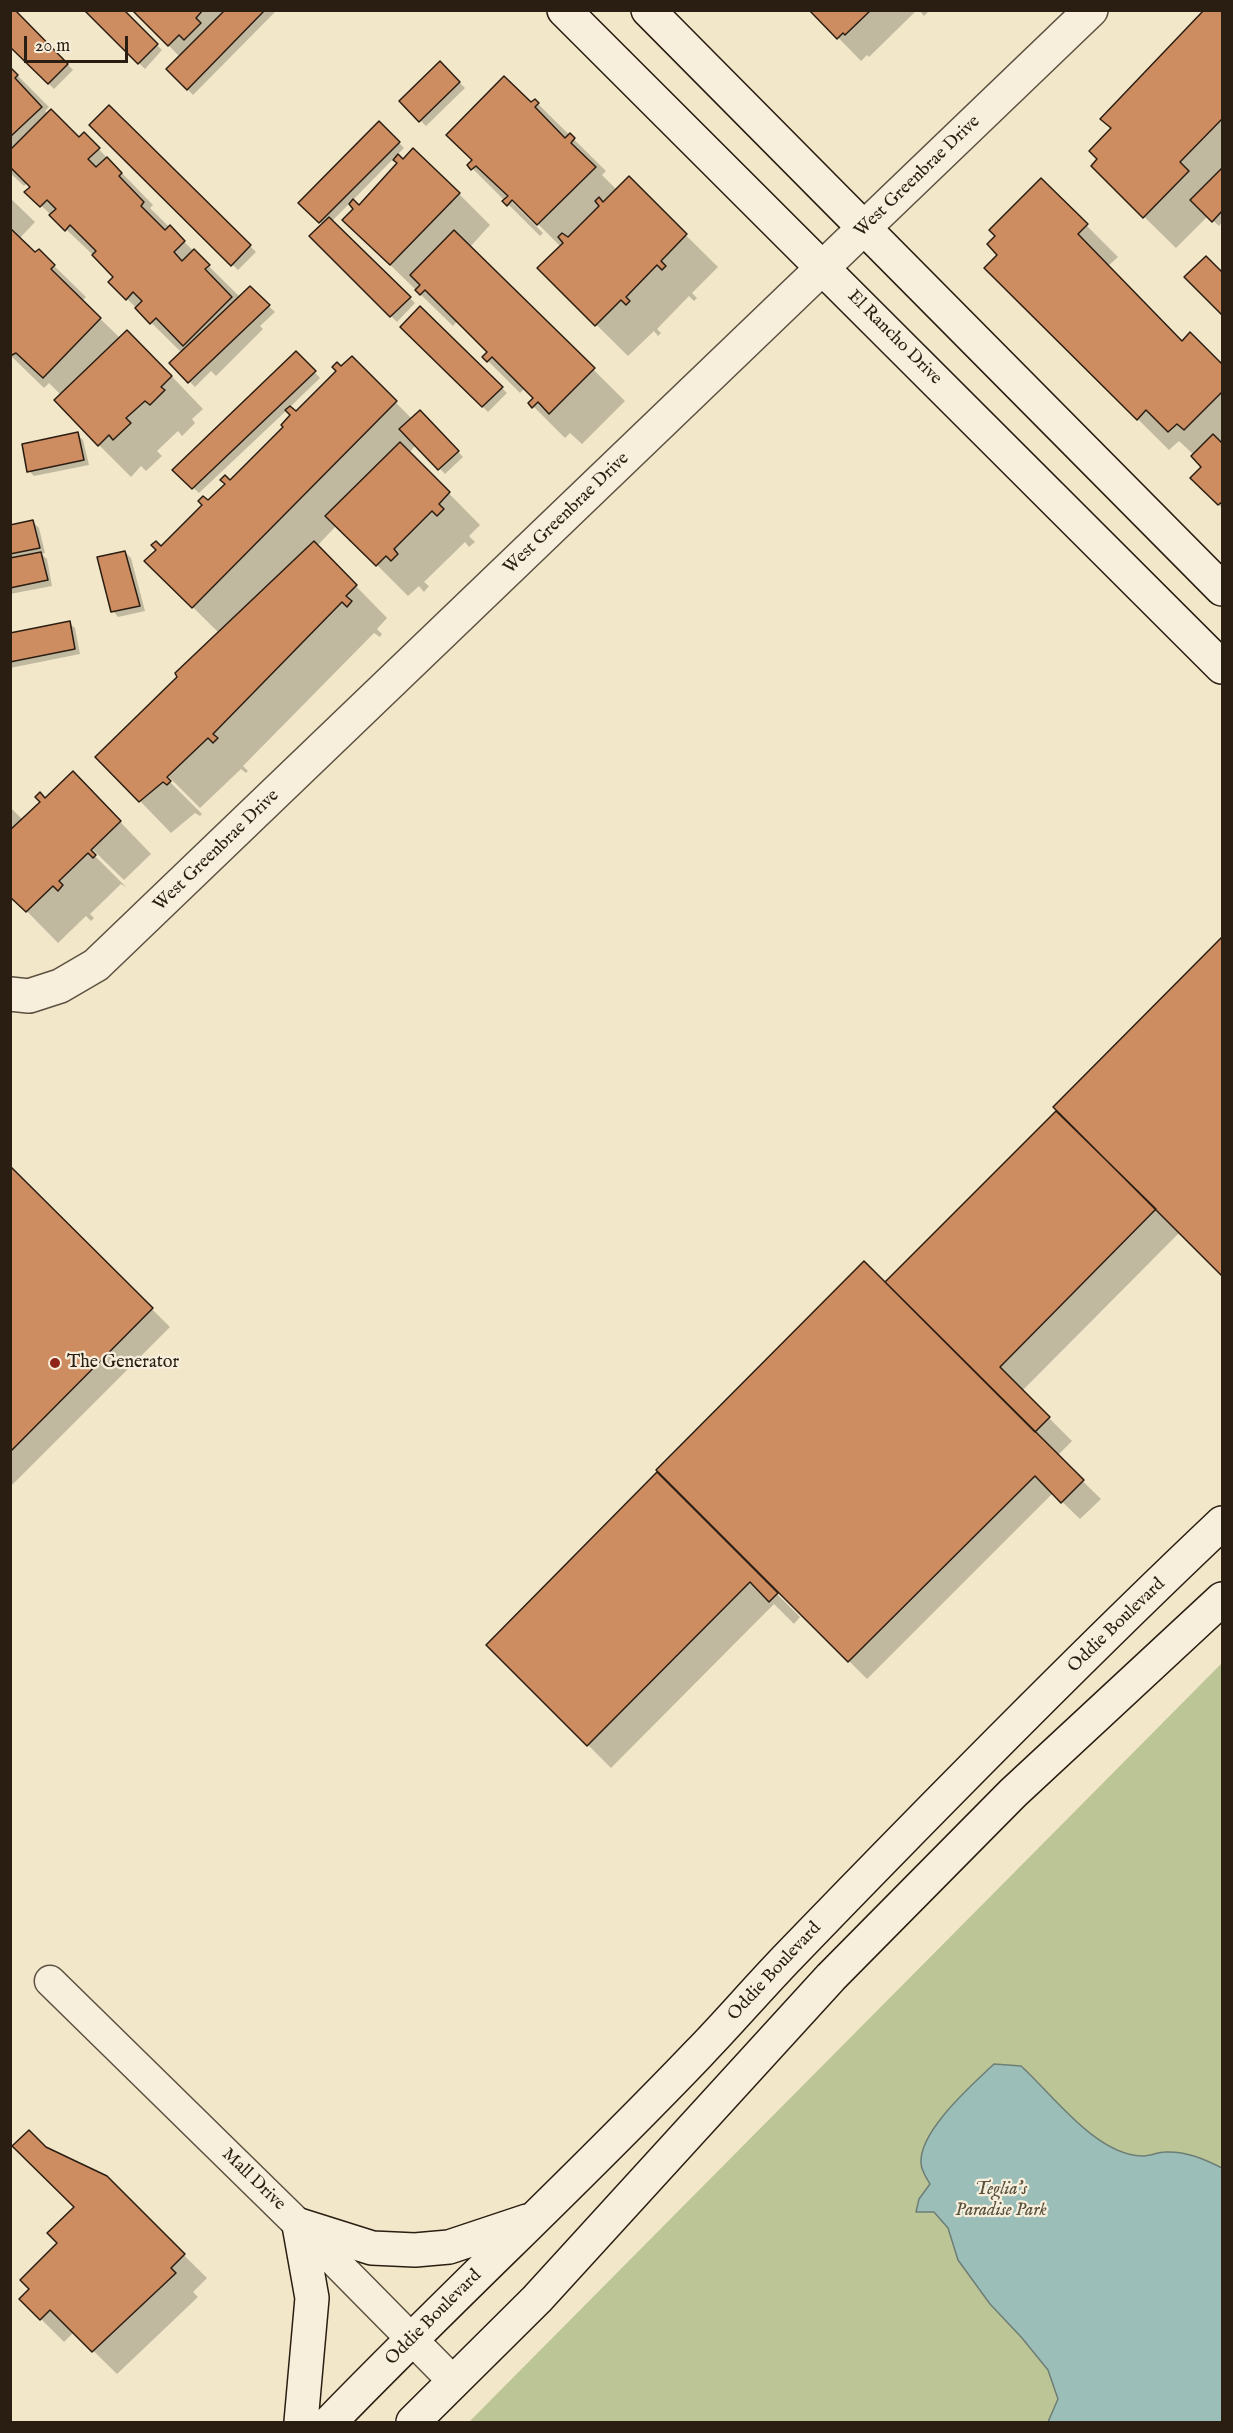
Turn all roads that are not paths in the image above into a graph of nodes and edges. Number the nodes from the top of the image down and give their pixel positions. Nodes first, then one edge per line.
1 (564, 10) edge
2 (648, 10) edge
3 (1090, 10) edge
4 (866, 228) junction
5 (824, 268) junction
6 (1222, 589) edge
7 (1222, 667) edge
8 (20, 995) edge
9 (1222, 1523) edge
10 (1222, 1599) edge
11 (50, 1981) dead end
12 (535, 2219) junction
13 (299, 2225) junction
14 (410, 2340) junction
15 (454, 2382) junction
16 (300, 2422) edge
17 (330, 2422) edge
18 (413, 2422) edge

1 - 5 main road, El Rancho Drive
2 - 4 main road
3 - 4 main road, West Greenbrae Drive
4 - 5 main road, West Greenbrae Drive
4 - 6 main road
5 - 7 main road, El Rancho Drive
5 - 8 main road, West Greenbrae Drive
9 - 12 main road, Oddie Boulevard
10 - 15 main road
11 - 13 street, Mall Drive
12 - 13 main road
12 - 14 main road, Oddie Boulevard
13 - 14 street, Mall Drive
13 - 16 main road
14 - 15 street, Mall Drive
14 - 17 main road, Oddie Boulevard
15 - 18 main road

